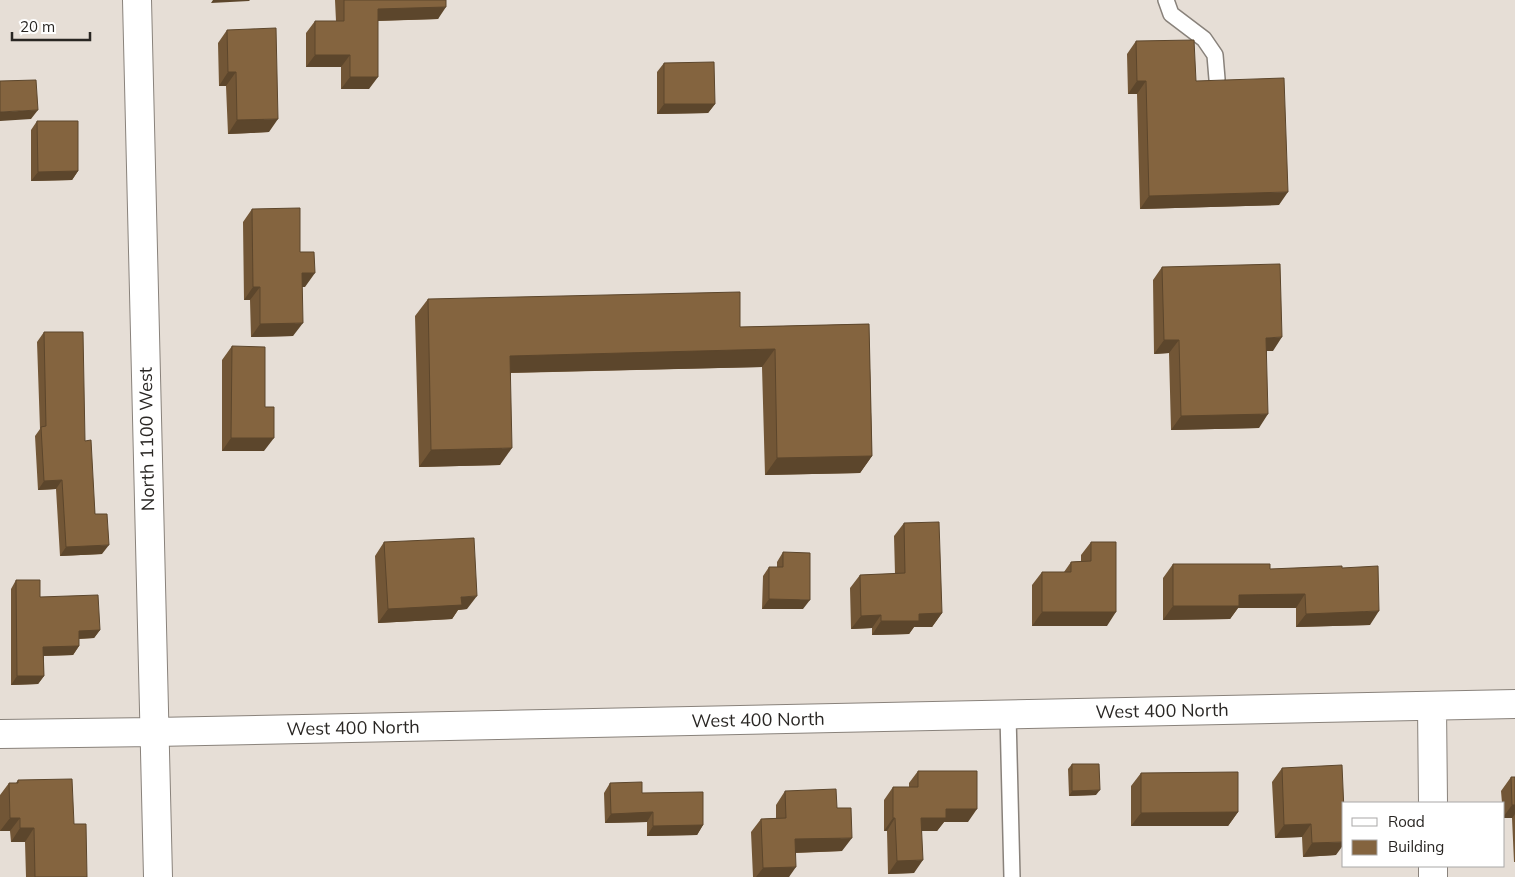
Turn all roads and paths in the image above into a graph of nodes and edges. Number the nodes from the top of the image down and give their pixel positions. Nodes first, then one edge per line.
1 (137, 0) edge
2 (1166, 0) edge
3 (1217, 79) edge
4 (1515, 704) edge
5 (1432, 706) junction
6 (1008, 714) junction
7 (154, 732) junction
8 (0, 734) edge
9 (1433, 802) edge
10 (158, 877) edge
11 (1012, 877) edge

1 - 7 street, North 1100 West
2 - 3 lane
4 - 5 street, West 400 North
5 - 6 street, West 400 North
5 - 9 street
6 - 7 street, West 400 North
6 - 11 lane
7 - 8 street, West 400 North
7 - 10 street, North 1100 West

